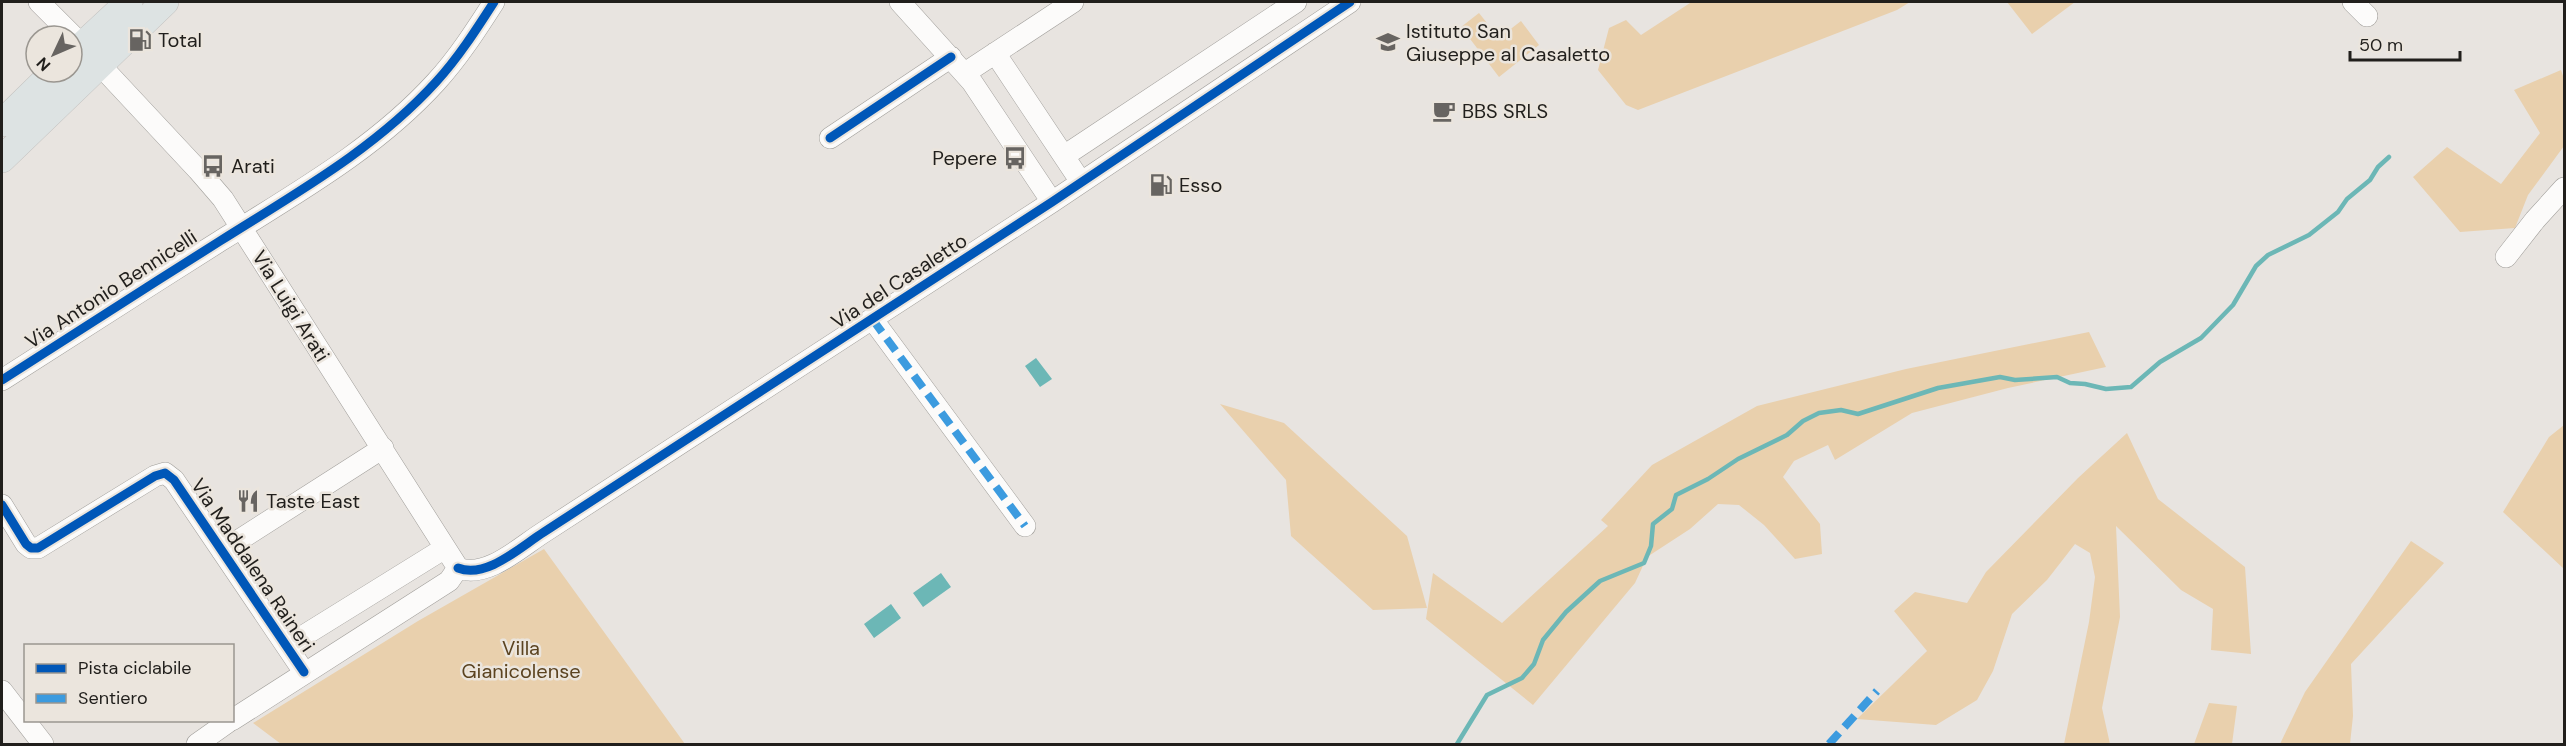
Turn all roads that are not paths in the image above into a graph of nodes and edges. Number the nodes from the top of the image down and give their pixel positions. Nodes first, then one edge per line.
1 (39, 2) edge
2 (165, 2) edge
3 (494, 2) edge
4 (900, 2) edge
5 (1073, 2) edge
6 (1296, 2) edge
7 (1350, 2) edge
8 (132, 10) edge
9 (58, 24) edge
10 (995, 53) junction
11 (84, 55) edge
12 (951, 57) junction
13 (965, 73) junction
14 (42, 84) edge
15 (61, 84) edge
16 (2, 123) edge
17 (830, 138) dead end
18 (1064, 156) junction
19 (2, 159) edge
20 (1081, 182) junction
21 (2565, 188) edge
22 (1052, 202) junction
23 (241, 228) junction
24 (2506, 257) dead end
25 (873, 320) junction
26 (2, 380) edge
27 (382, 448) junction
28 (2, 505) edge
29 (1025, 526) dead end
30 (445, 548) junction
31 (222, 550) junction
32 (458, 568) junction
33 (287, 646) junction
34 (304, 672) junction
35 (2, 691) edge
36 (24, 719) edge
37 (234, 719) edge
38 (26, 722) edge
39 (229, 722) edge
40 (43, 744) edge
41 (197, 744) edge

1 - 9 street, Via Luigi Arati
2 - 8 main road
3 - 23 street, Via Antonio Bennicelli
4 - 12 street
5 - 10 street
6 - 18 street
7 - 20 street, Via del Casaletto
8 - 11 main road
10 - 13 street
10 - 18 street
11 - 23 street, Via Luigi Arati
12 - 13 street
12 - 17 street
13 - 22 street
14 - 16 main road
15 - 19 main road
18 - 20 street
20 - 22 street, Via del Casaletto
21 - 24 street
22 - 25 street, Via del Casaletto
23 - 26 street, Via Antonio Bennicelli
23 - 27 street, Via Luigi Arati
25 - 29 street
25 - 32 street, Via del Casaletto
27 - 30 street, Via Luigi Arati
27 - 31 street
28 - 31 street, Via Maddalena Raineri
30 - 32 street, Via Luigi Arati
30 - 33 street
31 - 33 street, Via Maddalena Raineri
32 - 34 street
33 - 34 street, Via Maddalena Raineri
34 - 37 street
35 - 36 street
38 - 40 street
39 - 41 street

